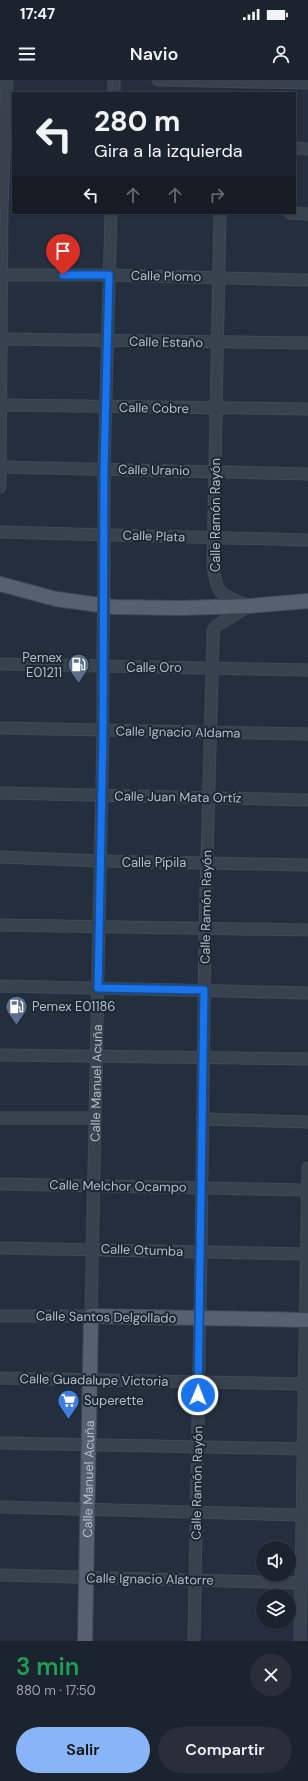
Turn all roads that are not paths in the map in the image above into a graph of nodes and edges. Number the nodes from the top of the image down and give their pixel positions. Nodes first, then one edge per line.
1 (7, 80) edge
2 (114, 80) edge
3 (158, 80) edge
4 (308, 83) edge
5 (222, 85) edge
6 (114, 92) edge
7 (6, 145) edge
8 (296, 148) edge
9 (308, 148) edge
10 (5, 209) edge
11 (296, 213) edge
12 (111, 214) edge
13 (220, 214) edge
14 (308, 214) edge
15 (1, 275) edge
16 (109, 275) junction
17 (218, 278) junction
18 (308, 280) edge
19 (1, 339) edge
20 (108, 341) junction
21 (216, 342) junction
22 (308, 343) edge
23 (0, 405) edge
24 (105, 407) junction
25 (216, 408) junction
26 (308, 409) edge
27 (0, 467) edge
28 (104, 469) junction
29 (214, 472) junction
30 (308, 474) edge
31 (0, 487) edge
32 (0, 532) edge
33 (104, 535) junction
34 (213, 538) junction
35 (308, 540) edge
36 (0, 584) edge
37 (308, 601) edge
38 (249, 606) junction
39 (0, 664) edge
40 (103, 666) junction
41 (211, 667) junction
42 (308, 670) edge
43 (0, 728) edge
44 (103, 730) junction
45 (209, 732) junction
46 (308, 734) edge
47 (0, 793) edge
48 (102, 795) junction
49 (208, 798) junction
50 (308, 800) edge
51 (0, 857) edge
52 (100, 861) junction
53 (207, 862) junction
54 (308, 865) edge
55 (0, 925) edge
56 (99, 928) junction
57 (205, 928) junction
58 (308, 930) edge
59 (0, 986) edge
60 (98, 988) junction
61 (204, 990) junction
62 (308, 993) edge
63 (0, 1055) edge
64 (203, 1056) junction
65 (97, 1057) junction
66 (308, 1059) edge
67 (0, 1118) edge
68 (95, 1118) junction
69 (202, 1120) junction
70 (308, 1122) edge
71 (308, 1168) edge
72 (0, 1184) edge
73 (94, 1185) junction
74 (201, 1188) junction
75 (308, 1190) edge
76 (0, 1248) edge
77 (92, 1248) junction
78 (201, 1252) junction
79 (307, 1254) edge
80 (0, 1316) edge
81 (91, 1316) junction
82 (199, 1319) junction
83 (306, 1320) edge
84 (0, 1378) edge
85 (90, 1380) junction
86 (199, 1382) junction
87 (306, 1384) edge
88 (0, 1443) edge
89 (88, 1445) junction
90 (198, 1447) junction
91 (306, 1449) edge
92 (0, 1507) edge
93 (86, 1510) junction
94 (196, 1512) junction
95 (302, 1515) junction
96 (0, 1575) edge
97 (86, 1577) junction
98 (195, 1580) junction
99 (300, 1582) junction
100 (85, 1641) edge
101 (194, 1641) edge
102 (300, 1641) edge

1 - 7 street
2 - 6 street
3 - 5 street
4 - 5 street
7 - 10 street
8 - 9 street
10 - 15 street
11 - 14 street
12 - 16 street, Calle Manuel Acuña
13 - 17 street, Calle Ramón Rayón
15 - 16 street, Calle Plomo
15 - 19 street
16 - 17 street, Calle Plomo
16 - 20 street, Calle Manuel Acuña
17 - 18 street, Calle Plomo
17 - 21 street, Calle Ramón Rayón
19 - 20 street, Calle Estaño
19 - 23 street
20 - 21 street, Calle Estaño
20 - 24 street, Calle Manuel Acuña
21 - 22 street, Calle Estaño
21 - 25 street, Calle Ramón Rayón
23 - 24 street, Calle Cobre
23 - 27 street
24 - 25 street, Calle Cobre
24 - 28 street, Calle Manuel Acuña
25 - 26 street, Calle Cobre
25 - 29 street, Calle Ramón Rayón
27 - 28 street, Calle Uranio
27 - 31 street
28 - 29 street, Calle Uranio
28 - 33 street, Calle Manuel Acuña
29 - 30 street, Calle Uranio
29 - 34 street, Calle Ramón Rayón
32 - 33 street, Calle Plata
33 - 34 street, Calle Plata
33 - 40 street, Calle Manuel Acuña, bridge
34 - 35 street, Calle Plata
34 - 38 street, Calle Ramón Rayón
36 - 38 main road
37 - 38 main road
38 - 41 street, Calle Ramón Rayón
39 - 40 street, Calle Oro
40 - 41 street, Calle Oro
40 - 44 street, Calle Manuel Acuña
41 - 42 street, Calle Oro
41 - 45 street, Calle Ramón Rayón
43 - 44 street, Calle Ignacio Aldama
44 - 45 street, Calle Ignacio Aldama
44 - 48 street, Calle Manuel Acuña
45 - 46 street, Calle Ignacio Aldama
45 - 49 street, Calle Ramón Rayón
47 - 48 street, Calle Juan Mata Ortíz
48 - 49 street, Calle Juan Mata Ortíz
48 - 52 street, Calle Manuel Acuña
49 - 50 street, Calle Juan Mata Ortíz
49 - 53 street, Calle Ramón Rayón
51 - 52 street, Calle Pípila
52 - 53 street, Calle Pípila
52 - 56 street, Calle Manuel Acuña
53 - 54 street, Calle Pípila
53 - 57 street, Calle Ramón Rayón
55 - 56 street
56 - 57 street
56 - 60 street, Calle Manuel Acuña
57 - 58 street
57 - 61 street, Calle Ramón Rayón
59 - 60 street
60 - 61 street
60 - 65 street, Calle Manuel Acuña
61 - 62 street
61 - 64 street, Calle Ramón Rayón
63 - 65 street
64 - 65 street
64 - 66 street
64 - 69 street, Calle Ramón Rayón
65 - 68 street, Calle Manuel Acuña
67 - 68 street
68 - 73 street, Calle Manuel Acuña
69 - 70 street
69 - 74 street, Calle Ramón Rayón
71 - 75 street
72 - 73 street, Calle Melchor Ocampo
73 - 74 street, Calle Melchor Ocampo
73 - 77 street, Calle Manuel Acuña
74 - 75 street, Calle Melchor Ocampo
74 - 78 street, Calle Ramón Rayón
75 - 79 street
76 - 77 street, Calle Otumba
77 - 78 street, Calle Otumba
77 - 81 street, Calle Manuel Acuña
78 - 79 street, Calle Otumba
78 - 82 street, Calle Ramón Rayón
79 - 83 street
80 - 81 street, Calle Santos Delgollado
81 - 82 main road, Calle Santos Delgollado
81 - 85 main road, Calle Manuel Acuña
82 - 83 main road, Calle Santos Delgollado
82 - 86 street, Calle Ramón Rayón
83 - 87 street
84 - 85 street, Calle Guadalupe Victoria
85 - 86 street, Calle Guadalupe Victoria
85 - 89 main road, Calle Manuel Acuña
86 - 87 street, Calle Guadalupe Victoria
86 - 90 street, Calle Ramón Rayón
87 - 91 street
88 - 89 street
89 - 90 street
89 - 93 main road, Calle Manuel Acuña
90 - 91 street
90 - 94 street, Calle Ramón Rayón
91 - 95 street
92 - 93 street
93 - 94 street
93 - 97 main road, Calle Manuel Acuña
94 - 95 street
94 - 98 street, Calle Ramón Rayón
95 - 99 street
96 - 97 street, Calle Ignacio Alatorre
97 - 98 street, Calle Ignacio Alatorre
97 - 100 main road, Calle Manuel Acuña
98 - 99 street, Calle Ignacio Alatorre
98 - 101 street, Calle Ramón Rayón
99 - 102 street

